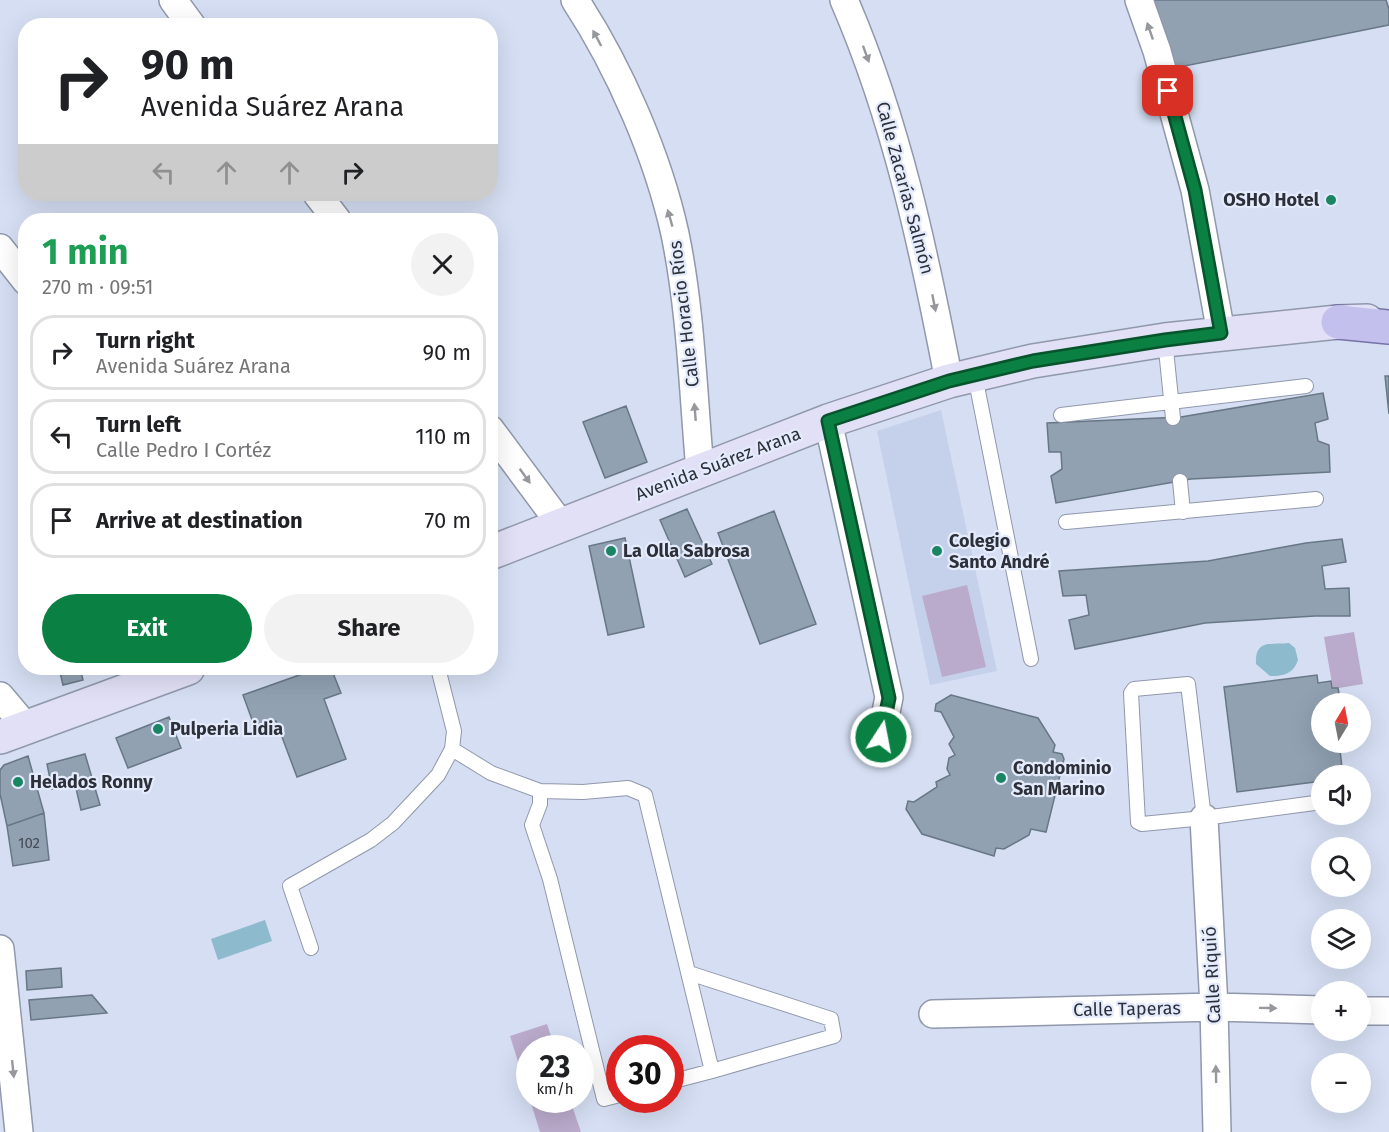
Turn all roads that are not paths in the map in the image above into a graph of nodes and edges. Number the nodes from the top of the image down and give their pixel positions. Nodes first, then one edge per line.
1 (173, 0) edge
2 (575, 0) edge
3 (844, 0) edge
4 (1139, 0) edge
5 (186, 18) edge
6 (322, 201) edge
7 (331, 213) edge
8 (0, 248) edge
9 (18, 271) edge
10 (1389, 304) edge
11 (1389, 321) edge
12 (1338, 322) junction
13 (1389, 327) edge
14 (1221, 333) junction
15 (1165, 340) junction
16 (962, 379) junction
17 (1306, 386) dead end
18 (1172, 402) junction
19 (1061, 415) dead end
20 (1173, 418) dead end
21 (828, 421) junction
22 (498, 440) edge
23 (700, 470) junction
24 (1180, 481) dead end
25 (1316, 499) dead end
26 (1183, 512) junction
27 (1066, 522) dead end
28 (562, 526) junction
29 (498, 550) edge
30 (1031, 659) dead end
31 (169, 675) edge
32 (440, 675) edge
33 (0, 696) edge
34 (14, 732) edge
35 (881, 737) dead end
36 (452, 749) junction
37 (540, 791) junction
38 (1311, 803) edge
39 (1204, 818) junction
40 (311, 948) dead end
41 (0, 949) edge
42 (688, 973) junction
43 (1214, 1007) junction
44 (1311, 1010) edge
45 (1371, 1011) edge
46 (1389, 1011) edge
47 (933, 1014) dead end
48 (712, 1071) junction
49 (684, 1078) edge
50 (606, 1098) edge
51 (12, 1128) edge
52 (1217, 1132) edge

1 - 5 street
23 -> 2 street, Calle Horacio Ríos
3 -> 16 street, Calle Zacarías Salmón
14 -> 4 street
6 - 7 street
8 - 9 street
10 - 12 main road, Avenida Suárez Arana
11 - 12 main road, Avenida Suárez Arana
12 - 13 main road
12 - 14 main road, Avenida Suárez Arana
14 - 15 main road, Avenida Suárez Arana
15 - 16 main road, Avenida Suárez Arana
15 - 18 lane
16 - 21 main road, Avenida Suárez Arana
16 - 30 lane
17 - 18 lane
18 - 19 lane
18 - 20 lane
21 - 23 main road, Avenida Suárez Arana
21 - 35 street
22 -> 28 street
23 - 28 main road, Avenida Suárez Arana
24 - 26 lane
25 - 26 lane
26 - 27 lane
28 - 29 main road, Avenida Suárez Arana
31 - 34 main road
32 - 36 lane
33 - 34 street
36 - 37 lane
36 - 40 lane
37 - 42 lane
37 - 50 lane
38 - 39 lane
39 - 39 lane
39 - 43 street, Calle Riquió
41 -> 51 street
42 - 48 lane
42 - 48 lane
43 -> 44 street, Calle Taperas
43 - 47 street, Calle Taperas
52 -> 43 street, Calle Riquió
45 - 46 street
48 - 49 lane

